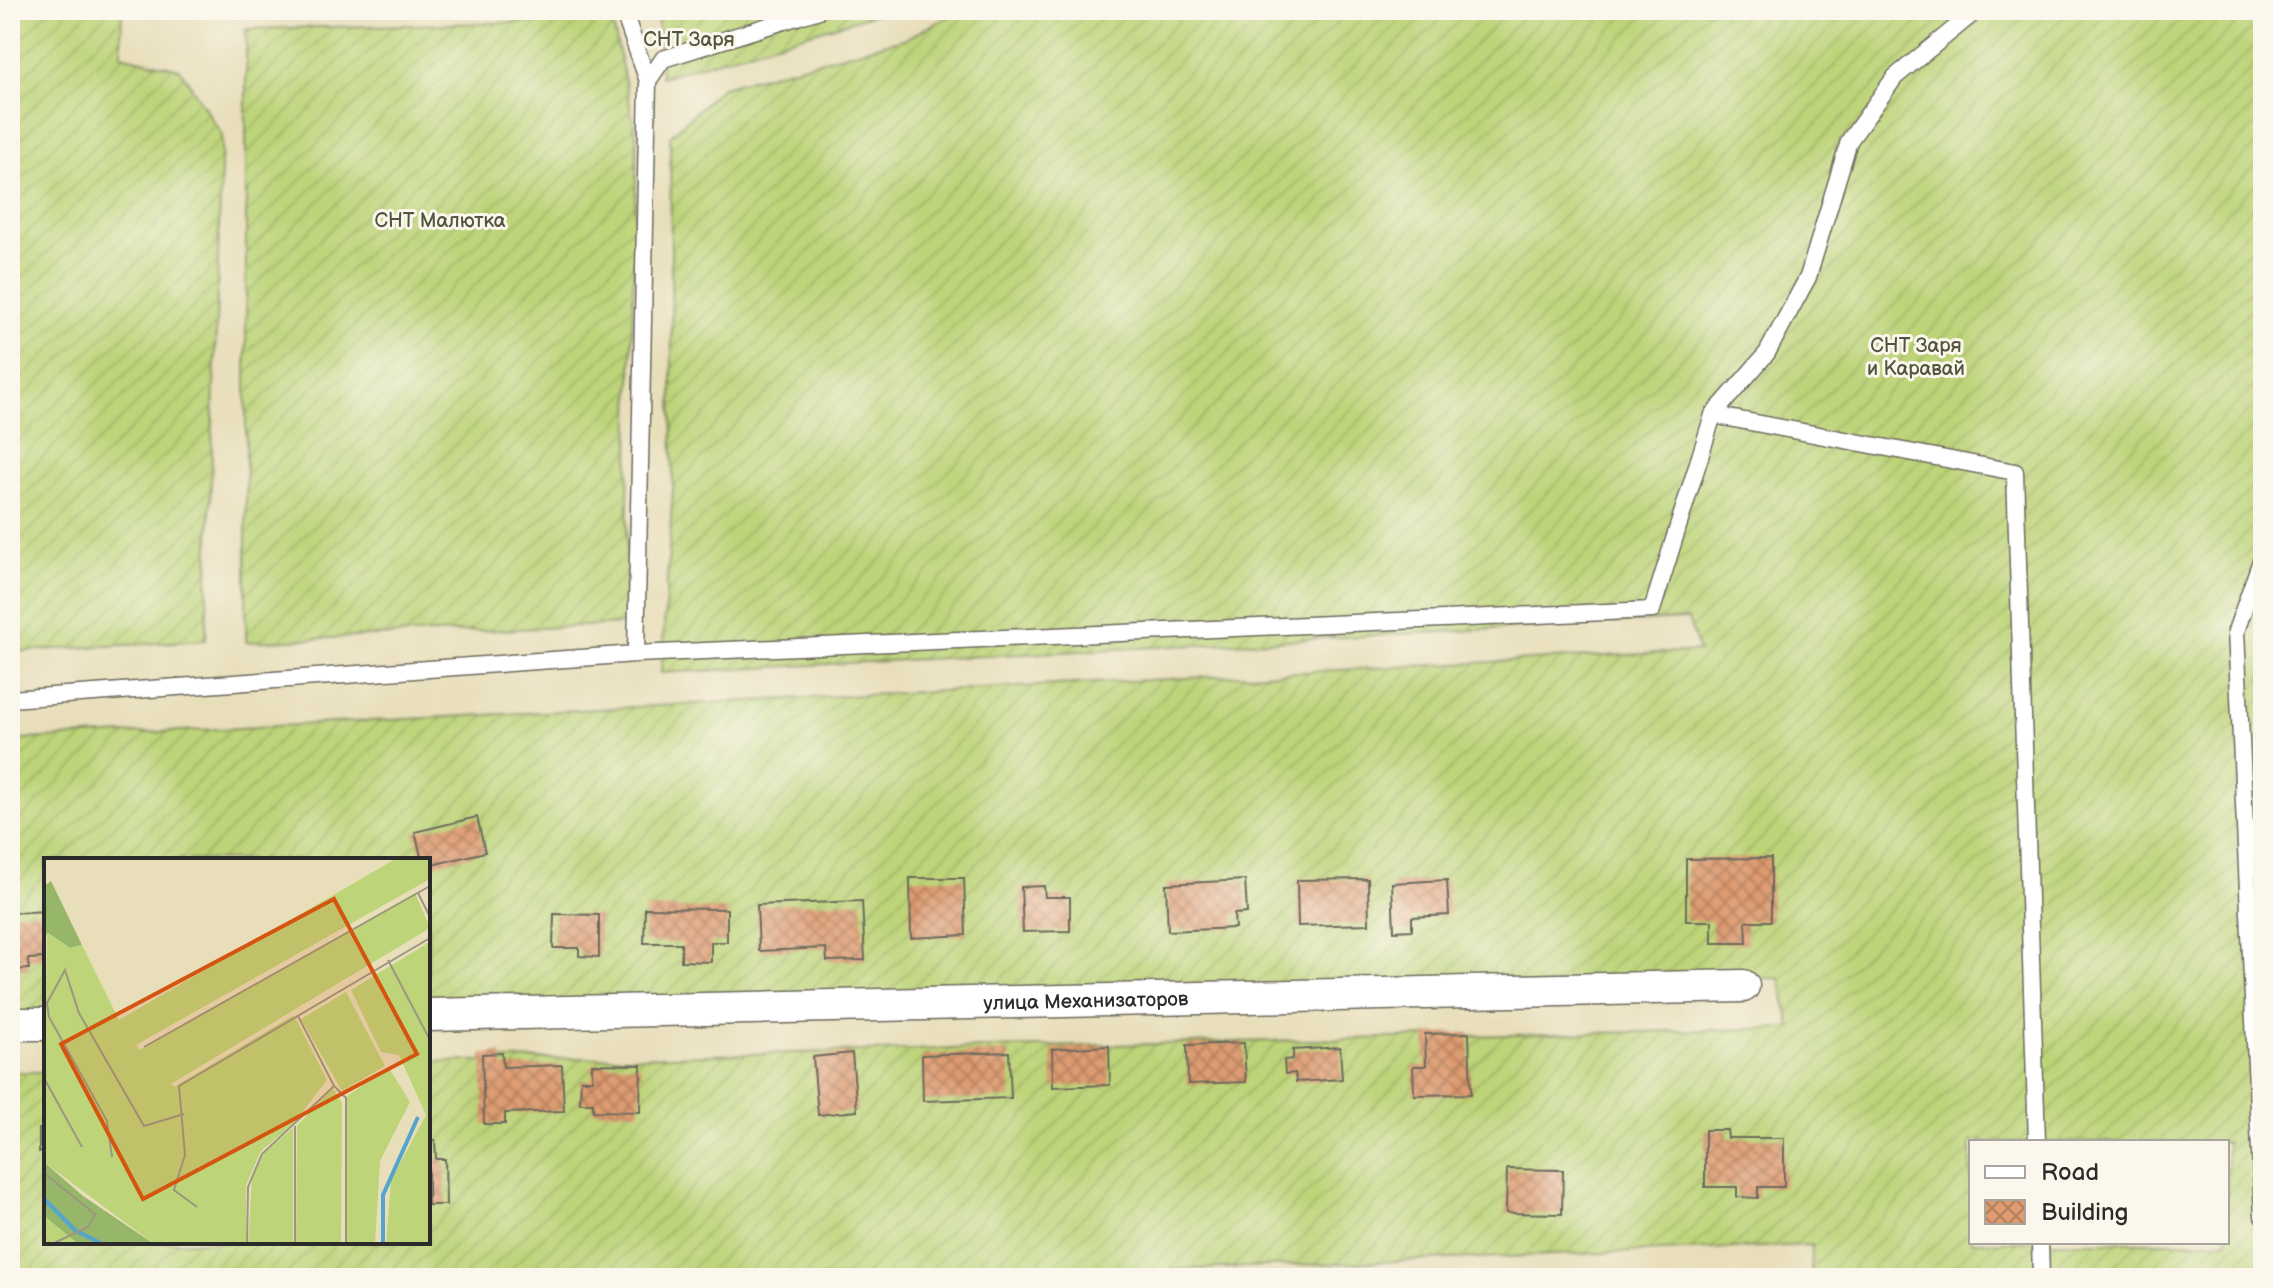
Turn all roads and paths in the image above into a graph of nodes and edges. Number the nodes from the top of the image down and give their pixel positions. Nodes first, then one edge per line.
1 (623, 10) edge
2 (819, 10) edge
3 (1977, 10) edge
4 (648, 81) junction
5 (1713, 415) junction
6 (2263, 555) edge
7 (636, 654) junction
8 (10, 699) edge
9 (1743, 986) dead end
10 (430, 1015) edge
11 (10, 1024) edge
12 (44, 1024) edge
13 (2037, 1140) edge
14 (2263, 1216) edge
15 (2040, 1244) edge
16 (2041, 1278) edge

1 - 4 lane
2 - 4 lane
3 - 5 lane
4 - 7 lane
5 - 7 lane
5 - 13 lane
6 - 14 lane
7 - 8 lane
9 - 10 street, улица Механизаторов
11 - 12 street
15 - 16 lane

